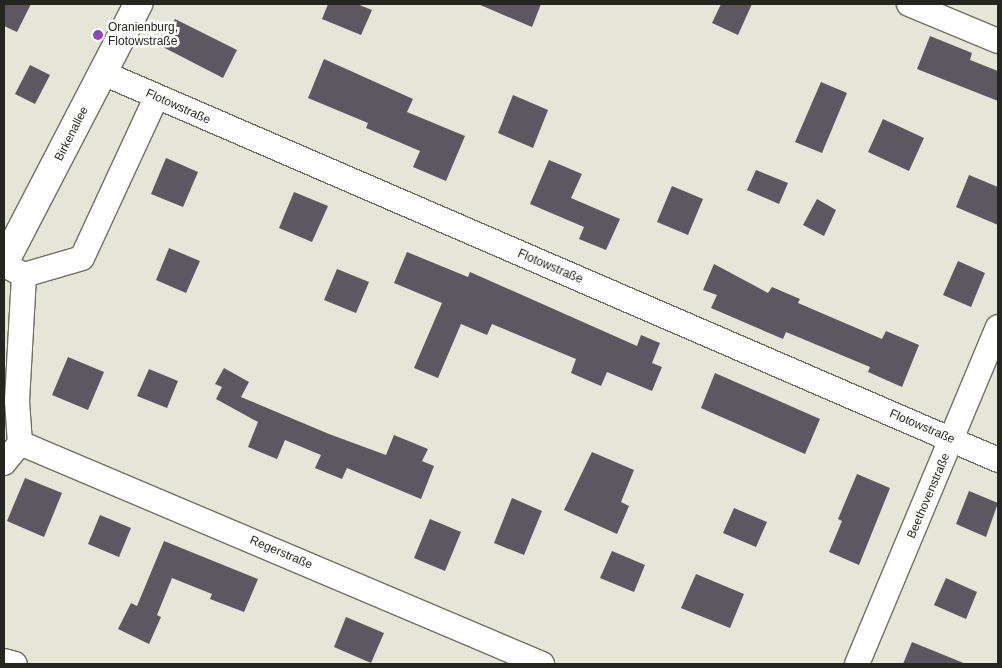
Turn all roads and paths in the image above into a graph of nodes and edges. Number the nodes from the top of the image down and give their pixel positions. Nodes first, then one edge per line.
1 (138, 4) edge
2 (908, 4) edge
3 (998, 41) edge
4 (102, 73) junction
5 (156, 98) junction
6 (9, 259) edge
7 (998, 327) edge
8 (953, 440) junction
9 (20, 443) junction
10 (998, 460) edge
11 (4, 463) edge
12 (4, 661) edge
13 (16, 664) edge
14 (542, 664) edge
15 (857, 664) edge

1 - 4 street, Birkenallee
2 - 3 street
4 - 5 street, Flotowstraße
4 - 6 street, Birkenallee
5 - 6 street
5 - 8 street, Flotowstraße
6 - 9 street
7 - 8 street, Beethovenstraße
8 - 10 street, Flotowstraße
8 - 15 street, Beethovenstraße
9 - 11 street
9 - 14 street, Regerstraße
12 - 13 street

